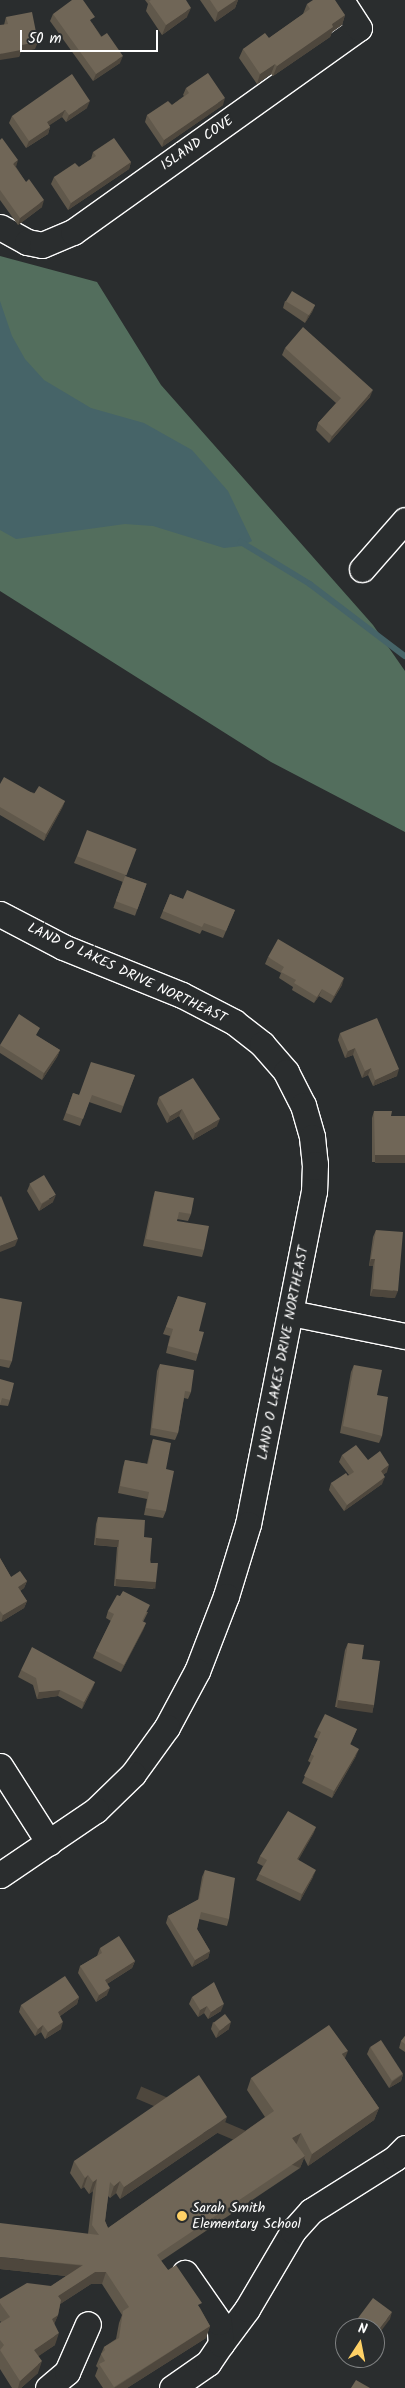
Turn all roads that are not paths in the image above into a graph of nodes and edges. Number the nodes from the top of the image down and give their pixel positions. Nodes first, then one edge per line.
1 (341, 0) edge
2 (0, 227) edge
3 (405, 520) edge
4 (362, 569) dead end
5 (0, 914) edge
6 (291, 1313) junction
7 (405, 1336) edge
8 (0, 1766) edge
9 (50, 1843) junction
10 (0, 1875) edge
11 (405, 2148) edge
12 (185, 2273) dead end
13 (88, 2324) dead end
14 (221, 2344) junction
15 (48, 2388) edge
16 (172, 2388) edge

1 - 2 street, ISLAND COVE
3 - 4 street
5 - 6 street, LAND O LAKES DRIVE NORTHEAST
6 - 7 street
6 - 9 street, LAND O LAKES DRIVE NORTHEAST
8 - 9 street
9 - 10 street, LAND O LAKES DRIVE NORTHEAST
11 - 14 street
12 - 14 street
13 - 15 street
14 - 16 street

